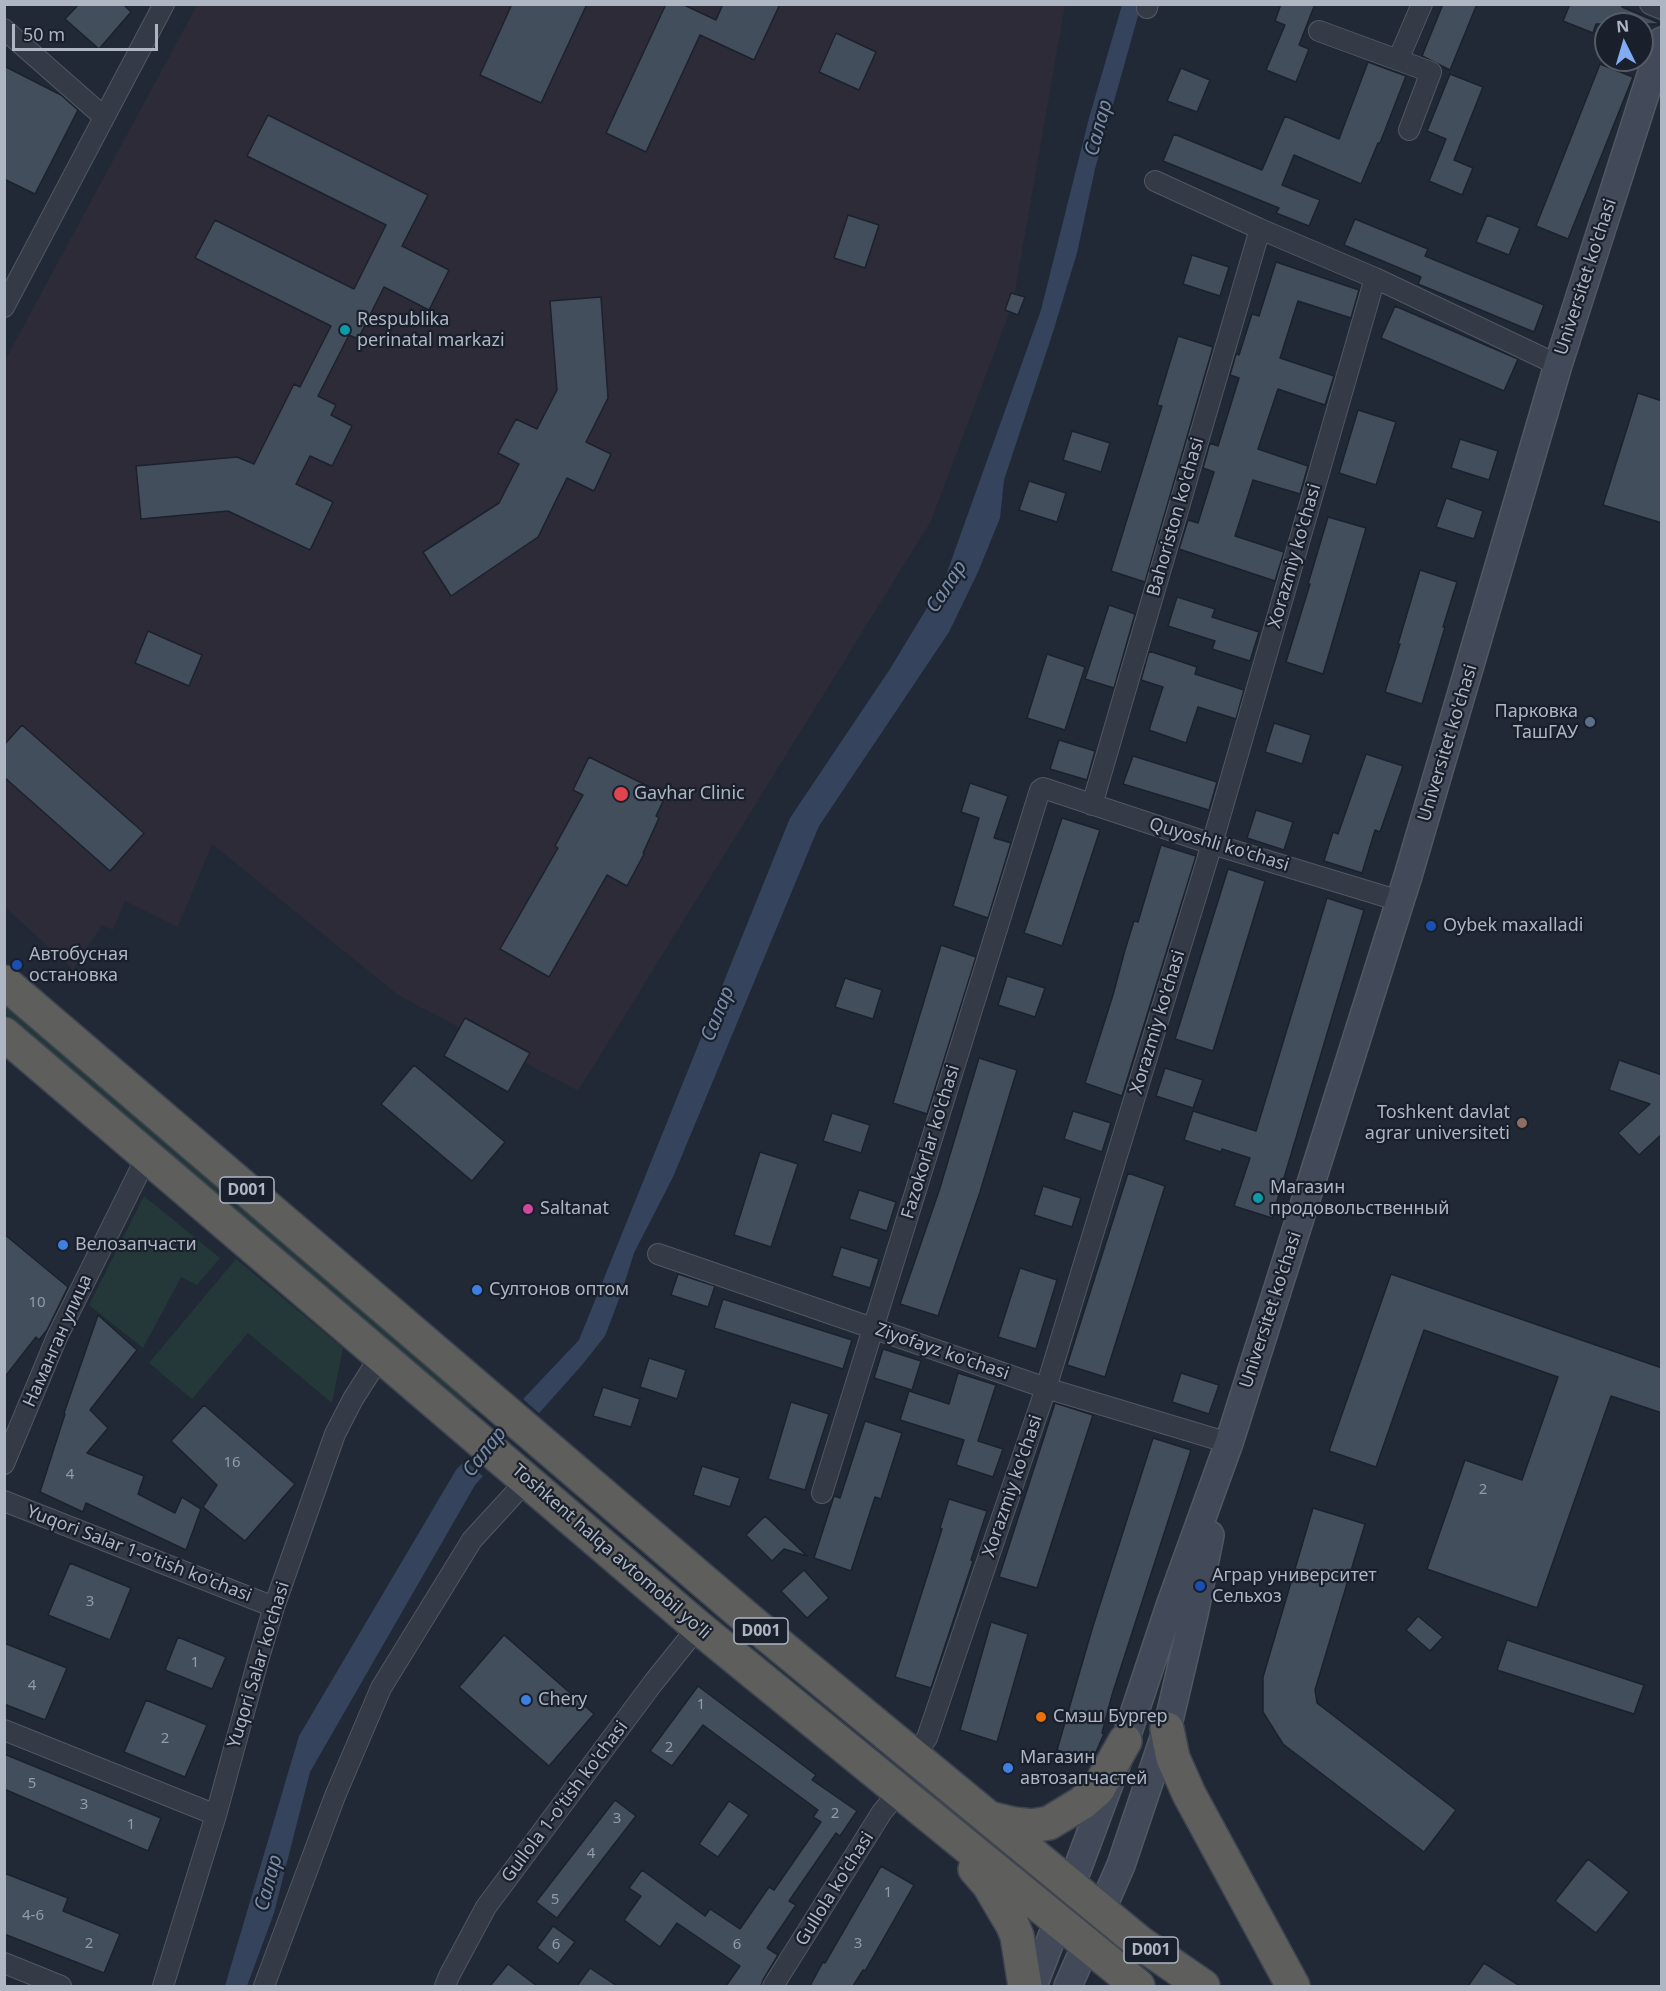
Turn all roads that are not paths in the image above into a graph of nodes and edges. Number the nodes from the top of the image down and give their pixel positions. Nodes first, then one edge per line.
1 (164, 4) edge
2 (1422, 4) edge
3 (1650, 4) edge
4 (1662, 9) edge
5 (4, 28) edge
6 (1319, 31) dead end
7 (1662, 41) edge
8 (1398, 60) junction
9 (104, 117) junction
10 (1409, 130) dead end
11 (1155, 181) dead end
12 (1260, 229) junction
13 (1375, 278) junction
14 (4, 307) edge
15 (1558, 365) junction
16 (1040, 790) joint
17 (1092, 806) junction
18 (1212, 844) junction
19 (1400, 901) junction
20 (4, 982) edge
21 (4, 1034) edge
22 (147, 1156) junction
23 (658, 1254) dead end
24 (873, 1328) junction
25 (381, 1355) junction
26 (1046, 1388) junction
27 (11, 1424) edge
28 (1229, 1443) junction
29 (4, 1464) edge
30 (520, 1474) junction
31 (822, 1493) dead end
32 (4, 1501) edge
33 (274, 1607) junction
34 (698, 1627) junction
35 (1167, 1729) junction
36 (4, 1730) edge
37 (1125, 1741) junction
38 (914, 1757) junction
39 (899, 1792) junction
40 (216, 1815) junction
41 (988, 1818) junction
42 (940, 1826) junction
43 (1071, 1886) junction
44 (1101, 1911) junction
45 (1058, 1921) junction
46 (1086, 1945) junction
47 (4, 1964) edge
48 (61, 1986) edge
49 (163, 1986) edge
50 (264, 1986) edge
51 (446, 1986) edge
52 (773, 1986) edge
53 (1025, 1986) edge
54 (1033, 1986) edge
55 (1068, 1986) edge
56 (1138, 1986) edge
57 (1203, 1986) edge
58 (1293, 1986) edge

1 - 9 street
2 - 8 street
3 - 4 street
5 - 9 street
6 - 8 street
7 - 15 main road, Universitet ko'chasi
8 - 10 street
9 - 14 street
11 - 12 street
12 - 13 street
12 - 17 street, Bahoriston ko'chasi
13 - 15 street
13 - 18 street, Xorazmiy ko'chasi
15 - 19 main road, Universitet ko'chasi
16 - 17 street, Quyoshli ko'chasi
16 - 24 street, Fazokorlar ko'chasi
17 - 18 street, Quyoshli ko'chasi
18 - 19 street, Quyoshli ko'chasi
18 - 26 street, Xorazmiy ko'chasi
19 - 28 main road, Universitet ko'chasi
20 - 38 highway, D001
21 - 22 highway, Toshkent halqa avtomobil yo'li / D001
22 - 25 highway, Toshkent halqa avtomobil yo'li / D001
22 - 27 street, Наманган улица
23 - 24 street, Ziyofayz ko'chasi
24 - 26 street, Ziyofayz ko'chasi
24 - 31 street, Fazokorlar ko'chasi
25 - 30 highway, Toshkent halqa avtomobil yo'li / D001
25 - 33 street, Yuqori Salar ko'chasi
26 - 28 street, Ziyofayz ko'chasi
26 - 38 street, Xorazmiy ko'chasi
27 - 29 street, Наманган улица
28 - 35 main road, Universitet ko'chasi
28 - 37 main road, Universitet ko'chasi
30 - 34 highway, Toshkent halqa avtomobil yo'li / D001
30 - 50 street
32 - 33 street, Yuqori Salar 1-o'tish ko'chasi
33 - 40 street, Yuqori Salar ko'chasi
34 - 39 highway, Toshkent halqa avtomobil yo'li / D001
34 - 51 street, Gullola 1-o'tish ko'chasi
35 - 44 main road, Universitet ko'chasi
35 - 58 highway
36 - 40 street
37 - 41 highway
37 - 43 main road, Universitet ko'chasi
38 - 41 highway, D001
39 - 42 highway, Toshkent halqa avtomobil yo'li / D001
39 - 52 street, Gullola ko'chasi
40 - 49 street, Yuqori Salar ko'chasi
41 - 43 highway, D001
42 - 45 highway, Toshkent halqa avtomobil yo'li / D001
42 - 53 highway
43 - 44 highway, D001
43 - 45 highway
44 - 46 highway, Universitet ko'chasi
44 - 57 highway, D001
45 - 46 highway, Toshkent halqa avtomobil yo'li / D001
45 - 54 main road
46 - 55 main road
46 - 56 highway, D001
47 - 48 street

